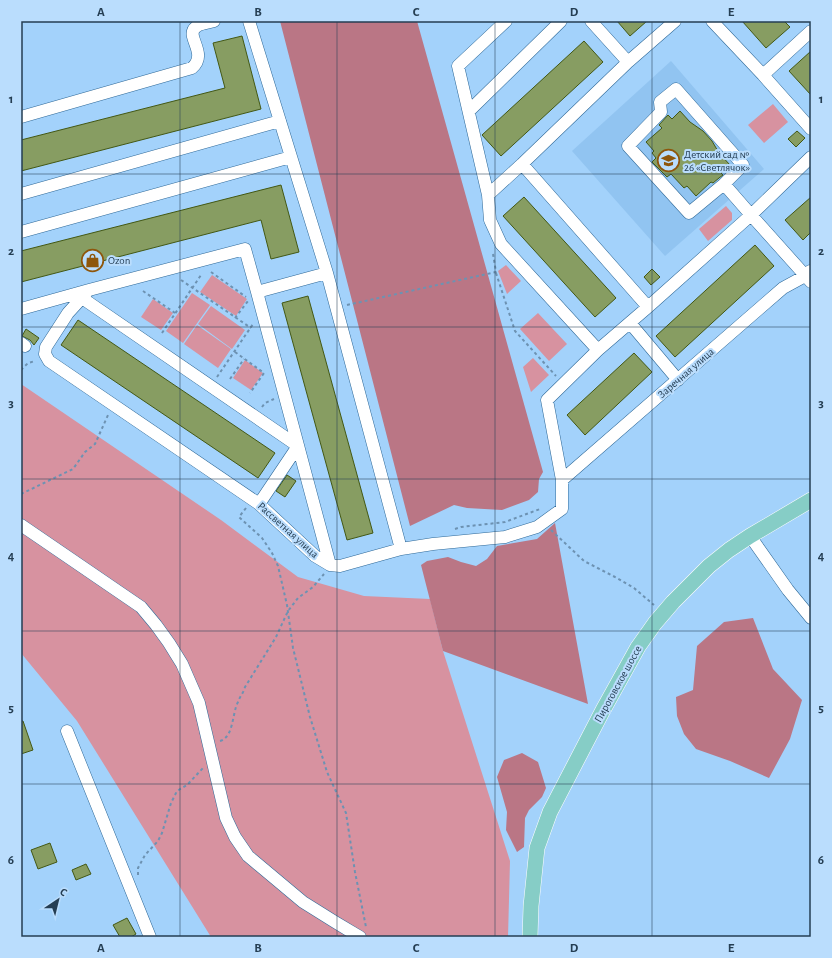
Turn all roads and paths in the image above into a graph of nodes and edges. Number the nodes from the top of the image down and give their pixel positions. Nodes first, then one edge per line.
1 (214, 21) edge
2 (249, 21) edge
3 (506, 21) edge
4 (561, 21) edge
5 (591, 21) edge
6 (674, 21) edge
7 (712, 21) edge
8 (811, 31) edge
9 (628, 62) junction
10 (763, 76) junction
11 (469, 110) junction
12 (21, 117) edge
13 (280, 122) junction
14 (811, 129) edge
15 (291, 157) junction
16 (811, 157) edge
17 (522, 164) junction
18 (724, 184) junction
19 (21, 194) edge
20 (488, 194) junction
21 (751, 215) junction
22 (21, 232) edge
23 (492, 250) dead end
24 (211, 272) dead end
25 (496, 272) junction
26 (327, 273) junction
27 (201, 275) dead end
28 (809, 276) edge
29 (181, 280) dead end
30 (192, 288) junction
31 (143, 291) dead end
32 (85, 294) junction
33 (252, 296) junction
34 (336, 307) junction
35 (648, 307) junction
36 (21, 309) edge
37 (262, 311) junction
38 (175, 313) junction
39 (235, 318) junction
40 (630, 323) junction
41 (251, 328) junction
42 (162, 333) dead end
43 (598, 350) junction
44 (234, 352) junction
45 (45, 355) junction
46 (244, 359) junction
47 (21, 370) edge
48 (230, 379) dead end
49 (678, 380) junction
50 (564, 384) junction
51 (211, 386) junction
52 (250, 393) dead end
53 (285, 396) junction
54 (116, 406) junction
55 (256, 417) junction
56 (298, 446) junction
57 (562, 480) junction
58 (21, 494) edge
59 (562, 500) junction
60 (256, 501) junction
61 (810, 502) edge
62 (543, 523) junction
63 (21, 525) edge
64 (449, 531) dead end
65 (750, 536) junction
66 (402, 549) junction
67 (330, 565) junction
68 (288, 611) junction
69 (663, 613) junction
70 (811, 618) edge
71 (67, 731) dead end
72 (208, 745) junction
73 (212, 762) junction
74 (138, 875) dead end
75 (363, 933) edge
76 (150, 937) edge
77 (530, 937) edge

1 - 12 street
2 - 13 street
3 - 11 street
4 - 11 street
5 - 9 street
6 - 9 street
7 - 10 street
8 - 10 street
9 - 17 street
10 - 14 street
11 - 20 street
13 - 15 street
13 - 19 street
15 - 22 street
15 - 26 street
16 - 21 street
17 - 20 street
17 - 35 street
18 - 18 street
18 - 21 street
20 - 43 street
21 - 28 street
21 - 35 street
23 - 25 path
24 - 33 path
25 - 34 path
25 - 50 path
26 - 33 street
26 - 34 street
27 - 30 path
28 - 49 street, Заречная улица
29 - 30 path
30 - 38 path
30 - 39 path
31 - 38 path
32 - 33 street
32 - 36 street
32 - 45 street
32 - 51 street
33 - 37 street
33 - 39 path
34 - 66 street
35 - 40 street
37 - 41 path
37 - 53 street
38 - 42 path
39 - 41 path
40 - 43 street
40 - 49 street
41 - 44 path
43 - 50 street
44 - 46 path
44 - 51 path
45 - 47 path
45 - 54 street, Рассветная улица
46 - 48 path
46 - 52 path
49 - 57 street, Заречная улица
50 - 57 street, Рассветная улица
51 - 55 street
53 - 55 path
53 - 56 street
54 - 58 path
54 - 60 street, Рассветная улица
55 - 56 street
56 - 60 street
56 - 67 street
57 - 59 street, Рассветная улица
59 - 62 street, Рассветная улица
59 - 64 path
60 - 67 street, Рассветная улица
60 - 68 path
61 - 65 main road, Пироговское шоссе
62 - 66 street, Рассветная улица
62 - 69 path
63 - 72 street
65 - 69 main road, Пироговское шоссе
65 - 70 street
66 - 67 street, Рассветная улица
67 - 68 path
68 - 72 path
68 - 75 path
69 - 77 main road, Пироговское шоссе
71 - 76 street
72 - 73 street
73 - 74 path
73 - 75 street

